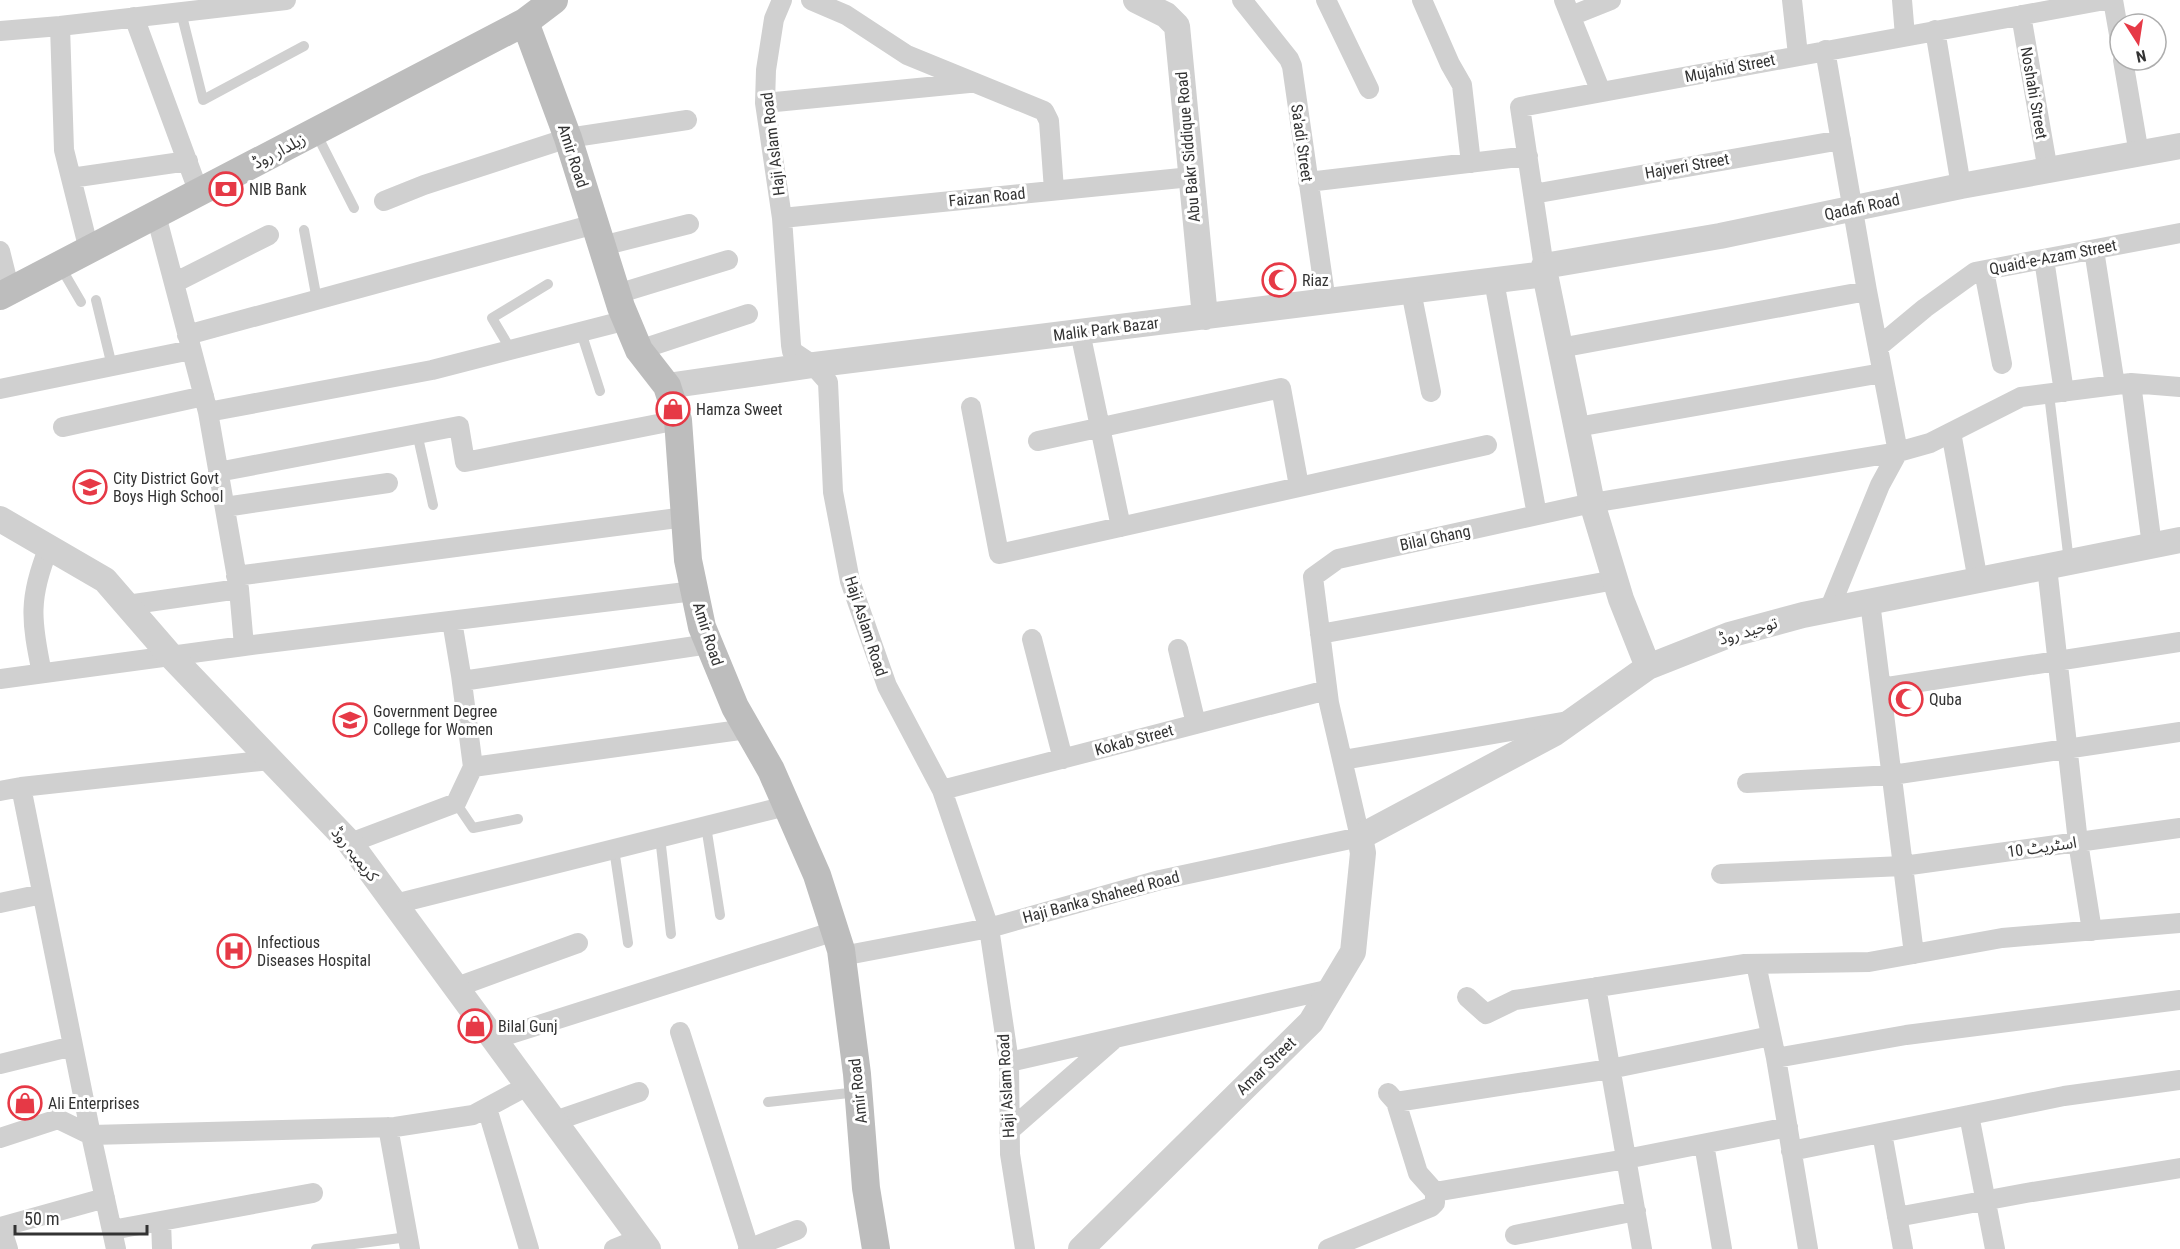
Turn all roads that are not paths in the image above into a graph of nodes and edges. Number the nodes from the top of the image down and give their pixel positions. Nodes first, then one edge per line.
1 (286, 0) edge
2 (782, 0) edge
3 (811, 0) edge
4 (1136, 0) edge
5 (1242, 0) edge
6 (1326, 0) edge
7 (1422, 0) edge
8 (1611, 0) edge
9 (1792, 0) edge
10 (1902, 0) edge
11 (2105, 0) edge
12 (262, 1) edge
13 (538, 8) edge
14 (1567, 8) edge
15 (181, 12) junction
16 (2021, 15) junction
17 (134, 17) junction
18 (60, 26) junction
19 (1935, 30) junction
20 (0, 31) edge
21 (1905, 36) junction
22 (304, 46) dead end
23 (1825, 50) junction
24 (1798, 55) junction
25 (2125, 72) edge
26 (972, 83) junction
27 (1369, 89) dead end
28 (1602, 92) junction
29 (765, 103) junction
30 (687, 120) dead end
31 (315, 132) junction
32 (568, 138) junction
33 (1841, 140) junction
34 (2180, 147) edge
35 (2139, 154) junction
36 (1528, 156) junction
37 (188, 161) junction
38 (1471, 163) junction
39 (2048, 171) junction
40 (1191, 177) junction
41 (71, 178) junction
42 (1308, 182) junction
43 (1961, 186) junction
44 (1054, 190) junction
45 (199, 193) junction
46 (1533, 194) junction
47 (384, 201) dead end
48 (354, 208) dead end
49 (1853, 208) junction
50 (156, 215) junction
51 (782, 218) junction
52 (689, 224) dead end
53 (304, 230) dead end
54 (2180, 233) edge
55 (269, 235) dead end
56 (598, 235) junction
57 (88, 250) junction
58 (2094, 250) junction
59 (0, 251) edge
60 (729, 260) dead end
61 (2044, 260) junction
62 (60, 265) junction
63 (1545, 270) junction
64 (1984, 271) junction
65 (1494, 281) junction
66 (174, 283) junction
67 (548, 284) dead end
68 (1411, 291) junction
69 (1867, 291) junction
70 (5, 294) edge
71 (617, 294) junction
72 (96, 300) dead end
73 (317, 300) junction
74 (81, 302) dead end
75 (1326, 302) junction
76 (748, 314) dead end
77 (1204, 317) junction
78 (627, 320) junction
79 (581, 332) junction
80 (1080, 332) junction
81 (189, 343) junction
82 (1878, 347) junction
83 (1560, 348) junction
84 (511, 350) junction
85 (639, 350) junction
86 (2001, 364) dead end
87 (813, 365) junction
88 (112, 366) junction
89 (1882, 373) junction
90 (2123, 384) junction
91 (667, 386) junction
92 (2180, 387) edge
93 (0, 389) edge
94 (600, 391) dead end
95 (1431, 392) dead end
96 (2056, 392) junction
97 (206, 404) junction
98 (971, 407) dead end
99 (678, 420) junction
100 (63, 427) dead end
101 (1100, 427) junction
102 (1576, 427) junction
103 (1951, 432) junction
104 (417, 433) junction
105 (1038, 441) dead end
106 (1486, 445) dead end
107 (1898, 452) junction
108 (218, 472) junction
109 (388, 483) dead end
110 (1299, 486) junction
111 (1592, 503) junction
112 (433, 505) dead end
113 (225, 507) junction
114 (1537, 515) junction
115 (685, 517) junction
116 (0, 519) edge
117 (1121, 527) junction
118 (2180, 540) edge
119 (2152, 546) junction
120 (48, 548) junction
121 (2058, 565) junction
122 (1615, 580) junction
123 (1978, 580) junction
124 (237, 583) junction
125 (694, 591) junction
126 (1870, 602) junction
127 (127, 605) junction
128 (1829, 610) junction
129 (452, 621) junction
130 (1320, 634) junction
131 (1032, 639) dead end
132 (2180, 642) edge
133 (709, 644) junction
134 (244, 646) junction
135 (1178, 648) dead end
136 (170, 655) junction
137 (2058, 660) junction
138 (1648, 667) junction
139 (42, 673) junction
140 (0, 679) edge
141 (462, 681) junction
142 (1881, 688) junction
143 (1327, 690) junction
144 (1573, 720) junction
145 (1196, 724) junction
146 (747, 729) junction
147 (2180, 732) edge
148 (2067, 748) junction
149 (1063, 759) junction
150 (270, 760) junction
151 (1342, 760) junction
152 (473, 767) junction
153 (1892, 775) junction
154 (1747, 783) dead end
155 (21, 787) junction
156 (942, 790) junction
157 (0, 791) edge
158 (456, 803) junction
159 (786, 806) junction
160 (518, 819) dead end
161 (706, 826) junction
162 (2180, 828) edge
163 (660, 837) junction
164 (1360, 837) junction
165 (2078, 842) junction
166 (350, 843) junction
167 (614, 849) junction
168 (1903, 866) junction
169 (1721, 874) dead end
170 (42, 894) junction
171 (0, 903) edge
172 (395, 904) junction
173 (720, 915) dead end
174 (2180, 924) edge
175 (989, 928) junction
176 (2091, 931) junction
177 (671, 934) dead end
178 (578, 943) dead end
179 (628, 943) dead end
180 (838, 944) junction
181 (1914, 954) junction
182 (1756, 964) junction
183 (457, 987) junction
184 (1596, 987) junction
185 (1331, 989) junction
186 (1467, 997) dead end
187 (2180, 1000) edge
188 (680, 1032) dead end
189 (1771, 1036) junction
190 (1115, 1038) junction
191 (495, 1040) junction
192 (73, 1046) junction
193 (1776, 1058) junction
194 (1009, 1062) junction
195 (0, 1064) edge
196 (1610, 1069) junction
197 (2180, 1080) edge
198 (529, 1085) junction
199 (639, 1092) dead end
200 (858, 1092) junction
201 (768, 1102) dead end
202 (487, 1108) junction
203 (1969, 1115) junction
204 (555, 1121) junction
205 (387, 1127) junction
206 (1788, 1127) junction
207 (1009, 1131) junction
208 (1882, 1133) junction
209 (91, 1135) junction
210 (0, 1138) edge
211 (1704, 1144) junction
212 (1791, 1151) junction
213 (1626, 1159) junction
214 (2180, 1168) edge
215 (1435, 1192) junction
216 (313, 1193) dead end
217 (105, 1198) junction
218 (1986, 1200) junction
219 (1636, 1211) junction
220 (1897, 1217) junction
221 (161, 1221) junction
222 (1, 1227) edge
223 (797, 1230) dead end
224 (1515, 1235) dead end
225 (114, 1239) edge
226 (409, 1243) edge
227 (644, 1244) edge
228 (8, 1249) edge
229 (162, 1249) edge
230 (316, 1249) edge
231 (528, 1249) edge
232 (614, 1249) edge
233 (748, 1249) edge
234 (876, 1249) edge
235 (1025, 1249) edge
236 (1081, 1249) edge
237 (1328, 1249) edge
238 (1642, 1249) edge
239 (1722, 1249) edge
240 (1808, 1249) edge
241 (1903, 1249) edge
242 (1995, 1249) edge

1 - 12 street
2 - 29 street, Haji Aslam Road
3 - 26 street
4 - 40 street, Abu Bakr Siddique Road
5 - 42 street, Sa'adi Street
6 - 27 street
7 - 38 street
8 - 14 street
9 - 24 street
10 - 21 street
11 - 16 street, Mujahid Street
12 - 15 street
13 - 31 main road, زیلدار روڈ
13 - 32 main road, Amir Road
14 - 28 street
15 - 17 street
15 - 22 lane
16 - 19 street, Mujahid Street
16 - 39 street, Noshahi Street
17 - 18 street
17 - 37 street
18 - 20 street
18 - 41 street
19 - 21 street, Mujahid Street
19 - 43 street
21 - 23 street, Mujahid Street
23 - 24 street, Mujahid Street
23 - 33 street
24 - 28 street, Mujahid Street
25 - 35 street
26 - 29 street
26 - 44 street
28 - 36 street, Mujahid Street
29 - 51 street, Haji Aslam Road
30 - 32 street
31 - 45 main road, زیلدار روڈ
31 - 48 lane
32 - 47 street
32 - 56 main road, Amir Road
33 - 46 street, Hajveri Street
33 - 49 street
34 - 35 street, Qadafi Road
35 - 39 street, Qadafi Road
36 - 38 street
36 - 46 street, Mujahid Street
37 - 41 street
37 - 45 street
38 - 42 street
39 - 43 street, Qadafi Road
40 - 44 street, Faizan Road
40 - 77 street, Abu Bakr Siddique Road
41 - 57 street
42 - 75 street, Sa'adi Street
43 - 49 street, Qadafi Road
44 - 51 street, Faizan Road
45 - 50 main road, زیلدار روڈ
46 - 63 street, Mujahid Street
49 - 63 street, Qadafi Road
49 - 69 street
50 - 57 main road, زیلدار روڈ
50 - 66 street
51 - 87 street, Haji Aslam Road
52 - 56 street
53 - 73 lane
54 - 58 street, Quaid-e-Azam Street
55 - 66 street
56 - 71 main road, Amir Road
56 - 73 street
57 - 62 main road, زیلدار روڈ
58 - 61 street, Quaid-e-Azam Street
58 - 90 street
59 - 70 street
60 - 71 street
61 - 64 street, Quaid-e-Azam Street
61 - 96 street
62 - 70 main road, زیلدار روڈ
62 - 74 lane
63 - 65 street, Malik Park Bazar
63 - 83 street
64 - 82 street, Quaid-e-Azam Street
64 - 86 street
65 - 68 street, Malik Park Bazar
65 - 114 street
66 - 81 street
67 - 84 lane
68 - 75 street, Malik Park Bazar
68 - 95 street
69 - 82 street
69 - 83 street
71 - 78 main road, Amir Road
72 - 88 lane
73 - 81 street
75 - 77 street, Malik Park Bazar
76 - 85 street
77 - 80 street, Malik Park Bazar
78 - 79 street
78 - 85 main road, Amir Road
79 - 84 street
79 - 94 lane
80 - 87 street, Malik Park Bazar
80 - 101 street
81 - 88 street
81 - 97 street
82 - 89 street
83 - 102 street
84 - 97 street
85 - 91 main road, Amir Road
87 - 91 street, Malik Park Bazar
87 - 156 street, Haji Aslam Road
88 - 93 street
89 - 102 street
89 - 107 street
90 - 92 street, Bilal Ghang
90 - 96 street, Bilal Ghang
90 - 119 street
91 - 99 main road, Amir Road
96 - 103 street, Bilal Ghang
96 - 121 lane
97 - 100 street
97 - 108 street
98 - 117 street
99 - 104 street
99 - 115 main road, Amir Road
101 - 105 street
101 - 110 street
101 - 117 street
102 - 111 street
103 - 107 street, Bilal Ghang
103 - 123 street
104 - 108 street
104 - 112 lane
106 - 110 street
107 - 111 street, Bilal Ghang
107 - 128 street
108 - 113 street
109 - 113 street
110 - 117 street
111 - 114 street, Bilal Ghang
111 - 122 street
113 - 124 street
114 - 130 street, Bilal Ghang
115 - 124 street
115 - 125 main road, Amir Road
116 - 120 street, کریمیہ روڈ
118 - 119 street, توحید روڈ
119 - 121 street, توحید روڈ
120 - 127 street, کریمیہ روڈ
120 - 139 street
121 - 123 street, توحید روڈ
121 - 137 street
122 - 130 street
122 - 138 street
123 - 126 street, توحید روڈ
124 - 127 street
124 - 134 street
125 - 129 street
125 - 133 main road, Amir Road
126 - 128 street, توحید روڈ
126 - 142 street
127 - 136 street, کریمیہ روڈ
128 - 138 street, توحید روڈ
129 - 134 street
129 - 141 street
130 - 143 street, Bilal Ghang
131 - 149 street
132 - 137 street
133 - 141 street
133 - 146 main road, Amir Road
134 - 136 street
135 - 145 street
136 - 139 street
136 - 150 street, کریمیہ روڈ
137 - 142 street
137 - 148 street
138 - 144 street, توحید روڈ
139 - 140 street
141 - 152 street
142 - 153 street
143 - 145 street, Kokab Street
143 - 151 street, Bilal Ghang
144 - 151 street
144 - 164 street, توحید روڈ
145 - 149 street, Kokab Street
146 - 152 street
146 - 159 main road, Amir Road
147 - 148 street
148 - 153 street
148 - 165 street
149 - 156 street, Kokab Street
150 - 155 street
150 - 166 street, کریمیہ روڈ
151 - 164 street, Bilal Ghang
152 - 158 street
153 - 154 street
153 - 168 street
155 - 157 street
155 - 170 street
156 - 175 street, Haji Aslam Road
158 - 160 lane
158 - 166 street
159 - 161 street
159 - 180 main road, Amir Road
161 - 163 street
161 - 173 lane
162 - 165 street, اسٹریٹ 10
163 - 167 street
163 - 177 lane
164 - 175 street, Haji Banka Shaheed Road
164 - 185 street, Amar Street
165 - 168 street, اسٹریٹ 10
165 - 176 street
166 - 172 street, کریمیہ روڈ
167 - 172 street
167 - 179 lane
168 - 169 street, اسٹریٹ 10
168 - 181 street
170 - 171 street
170 - 192 street
172 - 183 street, کریمیہ روڈ
174 - 176 street
175 - 180 street, Haji Banka Shaheed Road
175 - 194 street, Haji Aslam Road
176 - 181 street
178 - 183 street
180 - 191 street, Haji Banka Shaheed Road
180 - 200 main road, Amir Road
181 - 182 street
182 - 184 street
182 - 189 street
183 - 191 street, کریمیہ روڈ
184 - 186 street
184 - 196 street
185 - 190 street
185 - 236 street, Amar Street
187 - 193 street
188 - 233 street
189 - 193 street
189 - 196 street
190 - 194 street
190 - 207 street
191 - 198 street, کریمیہ روڈ
192 - 195 street
192 - 209 street
193 - 206 street
194 - 207 street, Haji Aslam Road
196 - 213 street
196 - 215 street
197 - 203 street
198 - 202 street
198 - 204 street, کریمیہ روڈ
199 - 204 street
200 - 201 lane
200 - 234 main road, Amir Road
202 - 205 street
202 - 231 street
203 - 208 street
203 - 218 street
204 - 227 street, کریمیہ روڈ
205 - 209 street
205 - 226 street
206 - 211 street
206 - 212 street
207 - 235 street, Haji Aslam Road
208 - 212 street
208 - 220 street
209 - 210 street
209 - 217 street
211 - 213 street
211 - 239 street
212 - 240 street
213 - 215 street
213 - 219 street
214 - 218 street
215 - 237 street
216 - 221 street
217 - 222 street
217 - 225 street
218 - 220 street
218 - 242 street
219 - 224 street
219 - 238 street
220 - 241 street
221 - 225 street
221 - 229 street
222 - 228 street
223 - 233 street
226 - 230 lane
227 - 232 street

